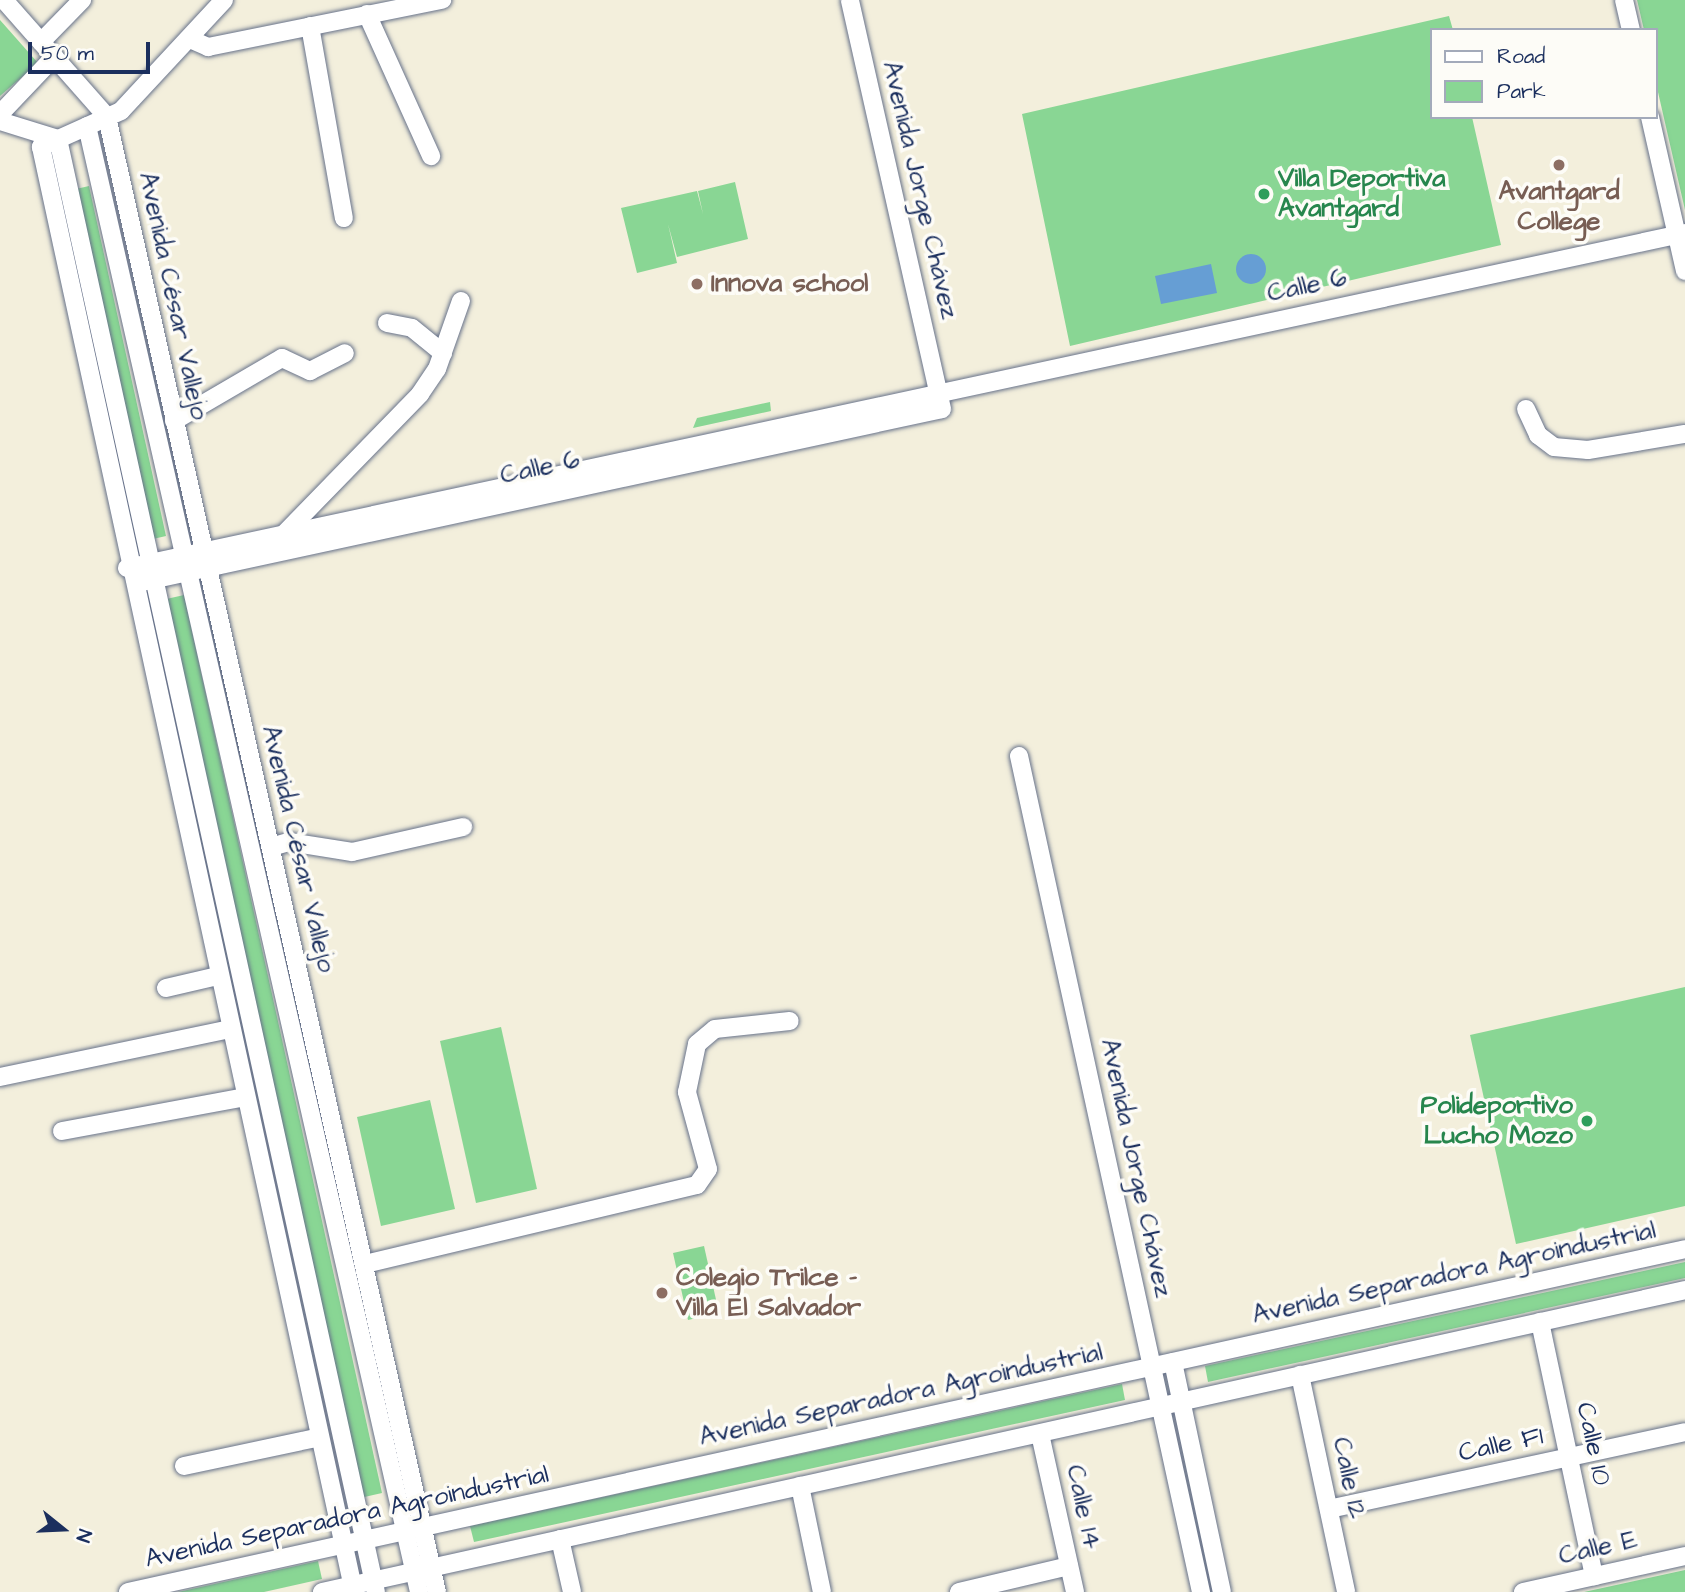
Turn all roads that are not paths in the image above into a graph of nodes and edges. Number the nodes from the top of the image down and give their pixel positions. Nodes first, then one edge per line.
1 (4, 0) edge
2 (82, 0) edge
3 (225, 0) edge
4 (442, 0) edge
5 (850, 0) edge
6 (1624, 0) edge
7 (367, 14) junction
8 (310, 26) junction
9 (1630, 28) edge
10 (190, 38) junction
11 (41, 42) junction
12 (54, 57) junction
13 (0, 114) edge
14 (107, 117) junction
15 (1651, 119) edge
16 (0, 121) edge
17 (87, 126) junction
18 (58, 139) junction
19 (431, 156) dead end
20 (344, 218) dead end
21 (1681, 234) edge
22 (1685, 271) edge
23 (461, 301) dead end
24 (387, 323) dead end
25 (345, 353) dead end
26 (443, 353) junction
27 (939, 391) junction
28 (1526, 409) dead end
29 (174, 421) junction
30 (1685, 434) edge
31 (285, 533) junction
32 (313, 536) junction
33 (254, 549) junction
34 (205, 559) junction
35 (186, 563) junction
36 (150, 571) junction
37 (129, 576) junction
38 (1019, 756) dead end
39 (463, 827) dead end
40 (271, 847) junction
41 (218, 976) junction
42 (166, 988) dead end
43 (790, 1021) dead end
44 (230, 1029) junction
45 (0, 1077) edge
46 (245, 1097) junction
47 (62, 1131) dead end
48 (1685, 1249) edge
49 (365, 1264) junction
50 (1685, 1290) edge
51 (1540, 1322) junction
52 (1173, 1362) junction
53 (1152, 1366) junction
54 (1300, 1375) junction
55 (1182, 1402) junction
56 (1161, 1406) junction
57 (1685, 1432) edge
58 (1040, 1434) junction
59 (320, 1437) junction
60 (1569, 1457) junction
61 (184, 1466) dead end
62 (800, 1486) junction
63 (1329, 1509) junction
64 (414, 1529) junction
65 (364, 1539) junction
66 (560, 1539) junction
67 (344, 1544) junction
68 (1685, 1556) edge
69 (1069, 1566) junction
70 (423, 1569) junction
71 (1594, 1576) junction
72 (375, 1586) edge
73 (353, 1589) edge
74 (128, 1592) edge
75 (322, 1592) edge
76 (419, 1592) edge
77 (437, 1592) edge
78 (572, 1592) edge
79 (822, 1592) edge
80 (959, 1592) edge
81 (1075, 1592) edge
82 (1200, 1592) edge
83 (1222, 1592) edge
84 (1346, 1592) edge
85 (1523, 1592) edge

1 - 11 street
2 - 11 street
3 - 10 street
4 - 7 street
5 - 27 street, Avenida Jorge Chávez
6 - 9 street
7 - 8 street
7 - 19 street
8 - 10 street
8 - 20 street
10 - 14 street
11 - 12 street
12 - 13 street
12 - 14 street
14 - 17 street
14 - 29 street, Avenida César Vallejo
15 - 21 street
16 - 18 street
17 - 18 street
17 - 35 street, Avenida César Vallejo
18 - 36 street
18 - 37 street
21 - 22 street
21 - 27 street, Calle 6
23 - 26 street
24 - 26 street
25 - 29 street
26 - 31 street
27 - 32 street, Calle 6
28 - 30 street
29 - 34 street, Avenida César Vallejo
31 - 32 street, Calle 6
31 - 33 street, Calle 6
32 - 33 street, Calle 6
33 - 34 street, Calle 6
34 - 35 street, Calle 6
34 - 40 street, Avenida César Vallejo
35 - 36 street, Calle 6
35 - 64 street, Avenida César Vallejo
36 - 37 street, Calle 6
36 - 65 street
37 - 41 street
38 - 53 street, Avenida Jorge Chávez
39 - 40 street
40 - 49 street, Avenida César Vallejo
41 - 42 street
41 - 44 street
43 - 49 street
44 - 45 street
44 - 46 street
46 - 47 street
46 - 59 street
48 - 52 street, Avenida Separadora Agroindustrial
49 - 64 street, Avenida César Vallejo
50 - 51 street
51 - 54 street
51 - 60 street, Calle 10
52 - 53 street, Avenida Separadora Agroindustrial
52 - 55 street
53 - 56 street, Avenida Jorge Chávez
53 - 64 street, Avenida Separadora Agroindustrial
54 - 55 street
54 - 63 street, Calle 12
55 - 56 street
55 - 83 street
56 - 58 street
56 - 82 street, Avenida Jorge Chávez
57 - 60 street, Calle F1
58 - 62 street
58 - 69 street, Calle 14
59 - 61 street
59 - 67 street
60 - 63 street, Calle F1
60 - 71 street, Calle 10
62 - 66 street
62 - 79 street
63 - 84 street, Calle 12
64 - 65 street, Avenida Separadora Agroindustrial
64 - 70 street, Avenida César Vallejo
65 - 67 street, Avenida Separadora Agroindustrial
65 - 72 street
66 - 70 street
66 - 78 street
67 - 73 street
67 - 74 street, Avenida Separadora Agroindustrial
68 - 71 street, Calle E
69 - 80 street
69 - 81 street, Calle 14
70 - 72 street
70 - 76 street, Avenida César Vallejo
70 - 77 street, Avenida César Vallejo
71 - 85 street, Calle E
72 - 73 street
73 - 75 street

